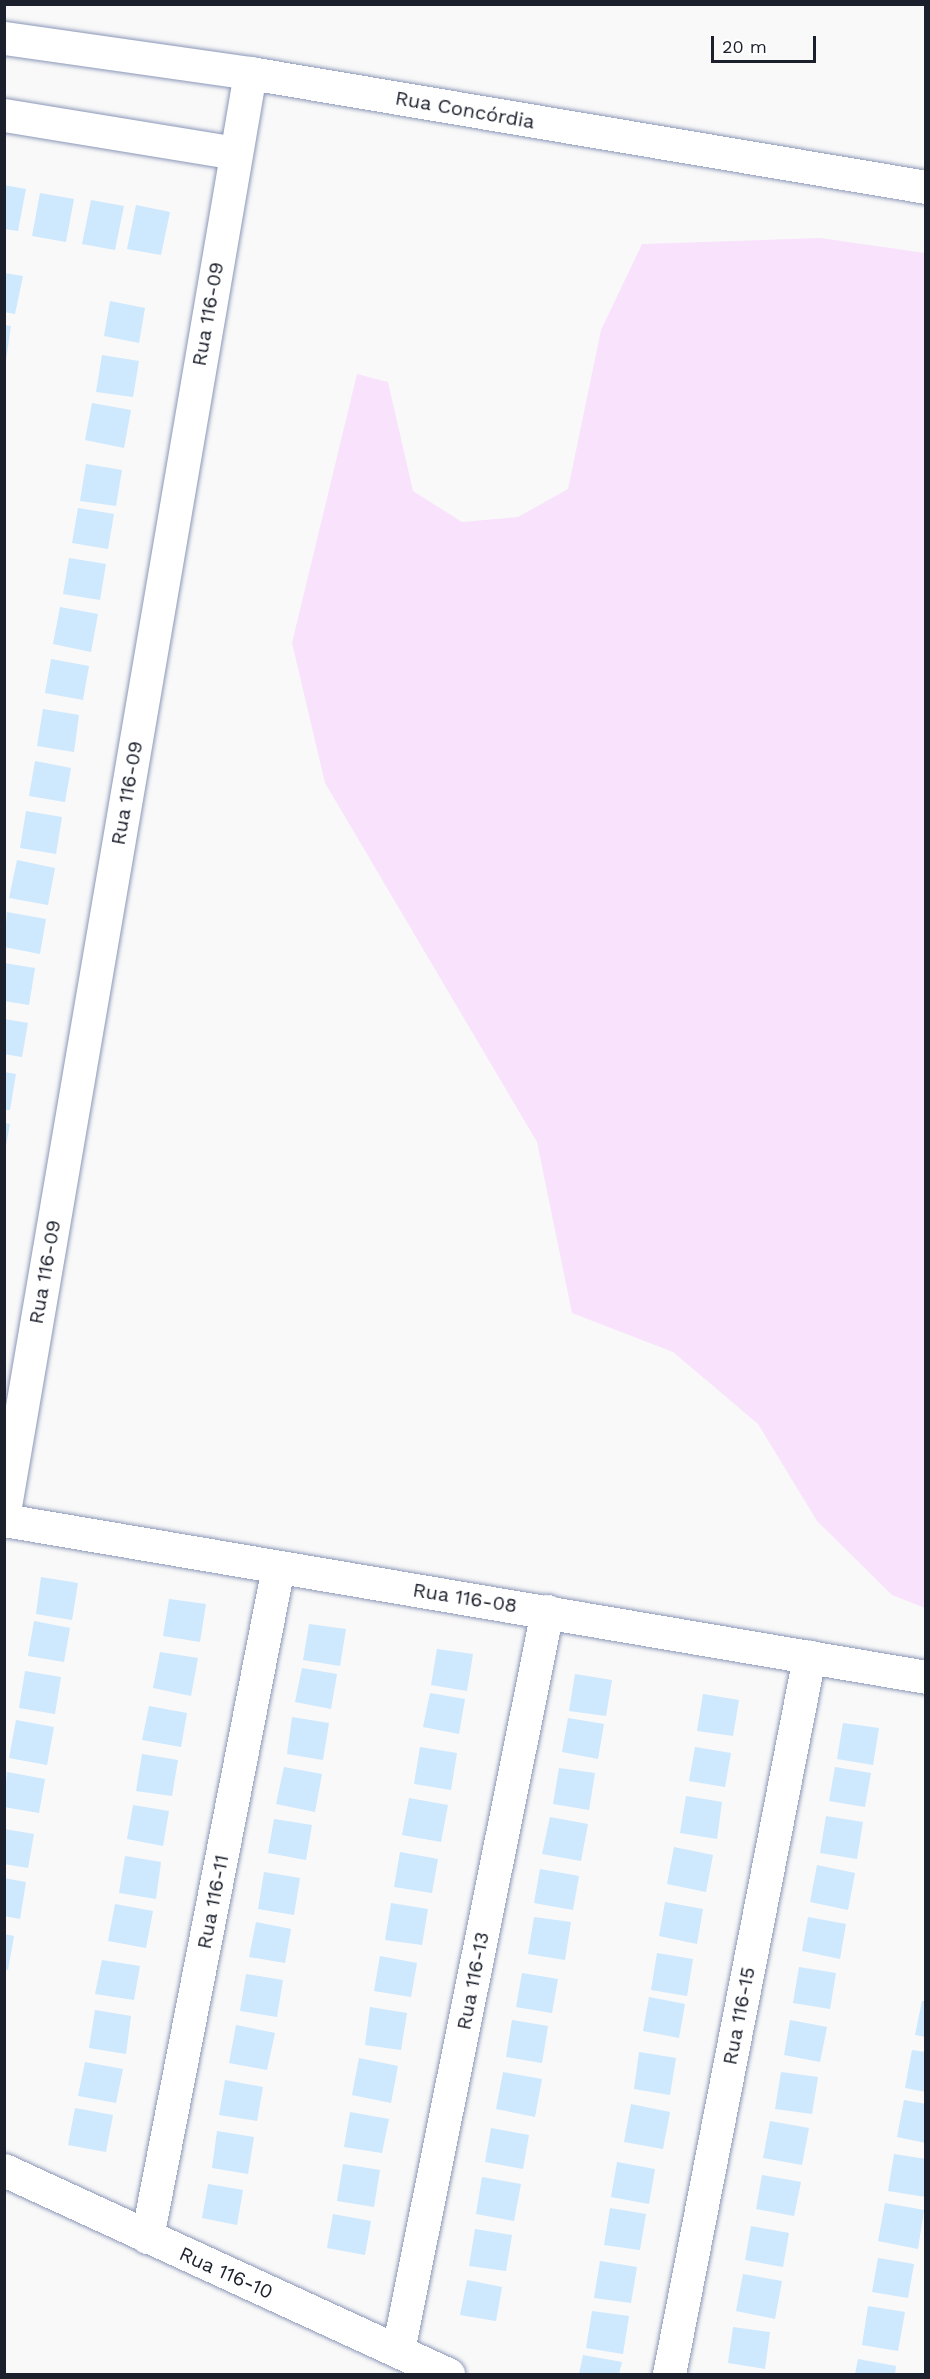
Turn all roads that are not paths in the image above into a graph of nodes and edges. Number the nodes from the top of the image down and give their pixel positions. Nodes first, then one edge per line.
1 (4, 38) edge
2 (250, 73) junction
3 (4, 115) edge
4 (236, 153) junction
5 (926, 187) edge
6 (4, 1512) edge
7 (4, 1520) edge
8 (278, 1567) junction
9 (547, 1611) junction
10 (809, 1657) junction
11 (926, 1677) edge
12 (4, 2170) edge
13 (147, 2237) junction
14 (398, 2350) junction
15 (448, 2374) edge
16 (669, 2374) edge

1 - 2 street, Rua Concórdia
2 - 4 street, Rua 116-09
2 - 5 street, Rua Concórdia
3 - 4 street
4 - 6 street, Rua 116-09
7 - 8 street, Rua 116-08
8 - 9 street, Rua 116-08
8 - 13 street, Rua 116-11
9 - 10 street, Rua 116-08
9 - 14 street, Rua 116-13
10 - 11 street, Rua 116-08
10 - 16 street, Rua 116-15
12 - 13 street, Rua 116-10
13 - 14 street, Rua 116-10
14 - 15 street, Rua 116-10

